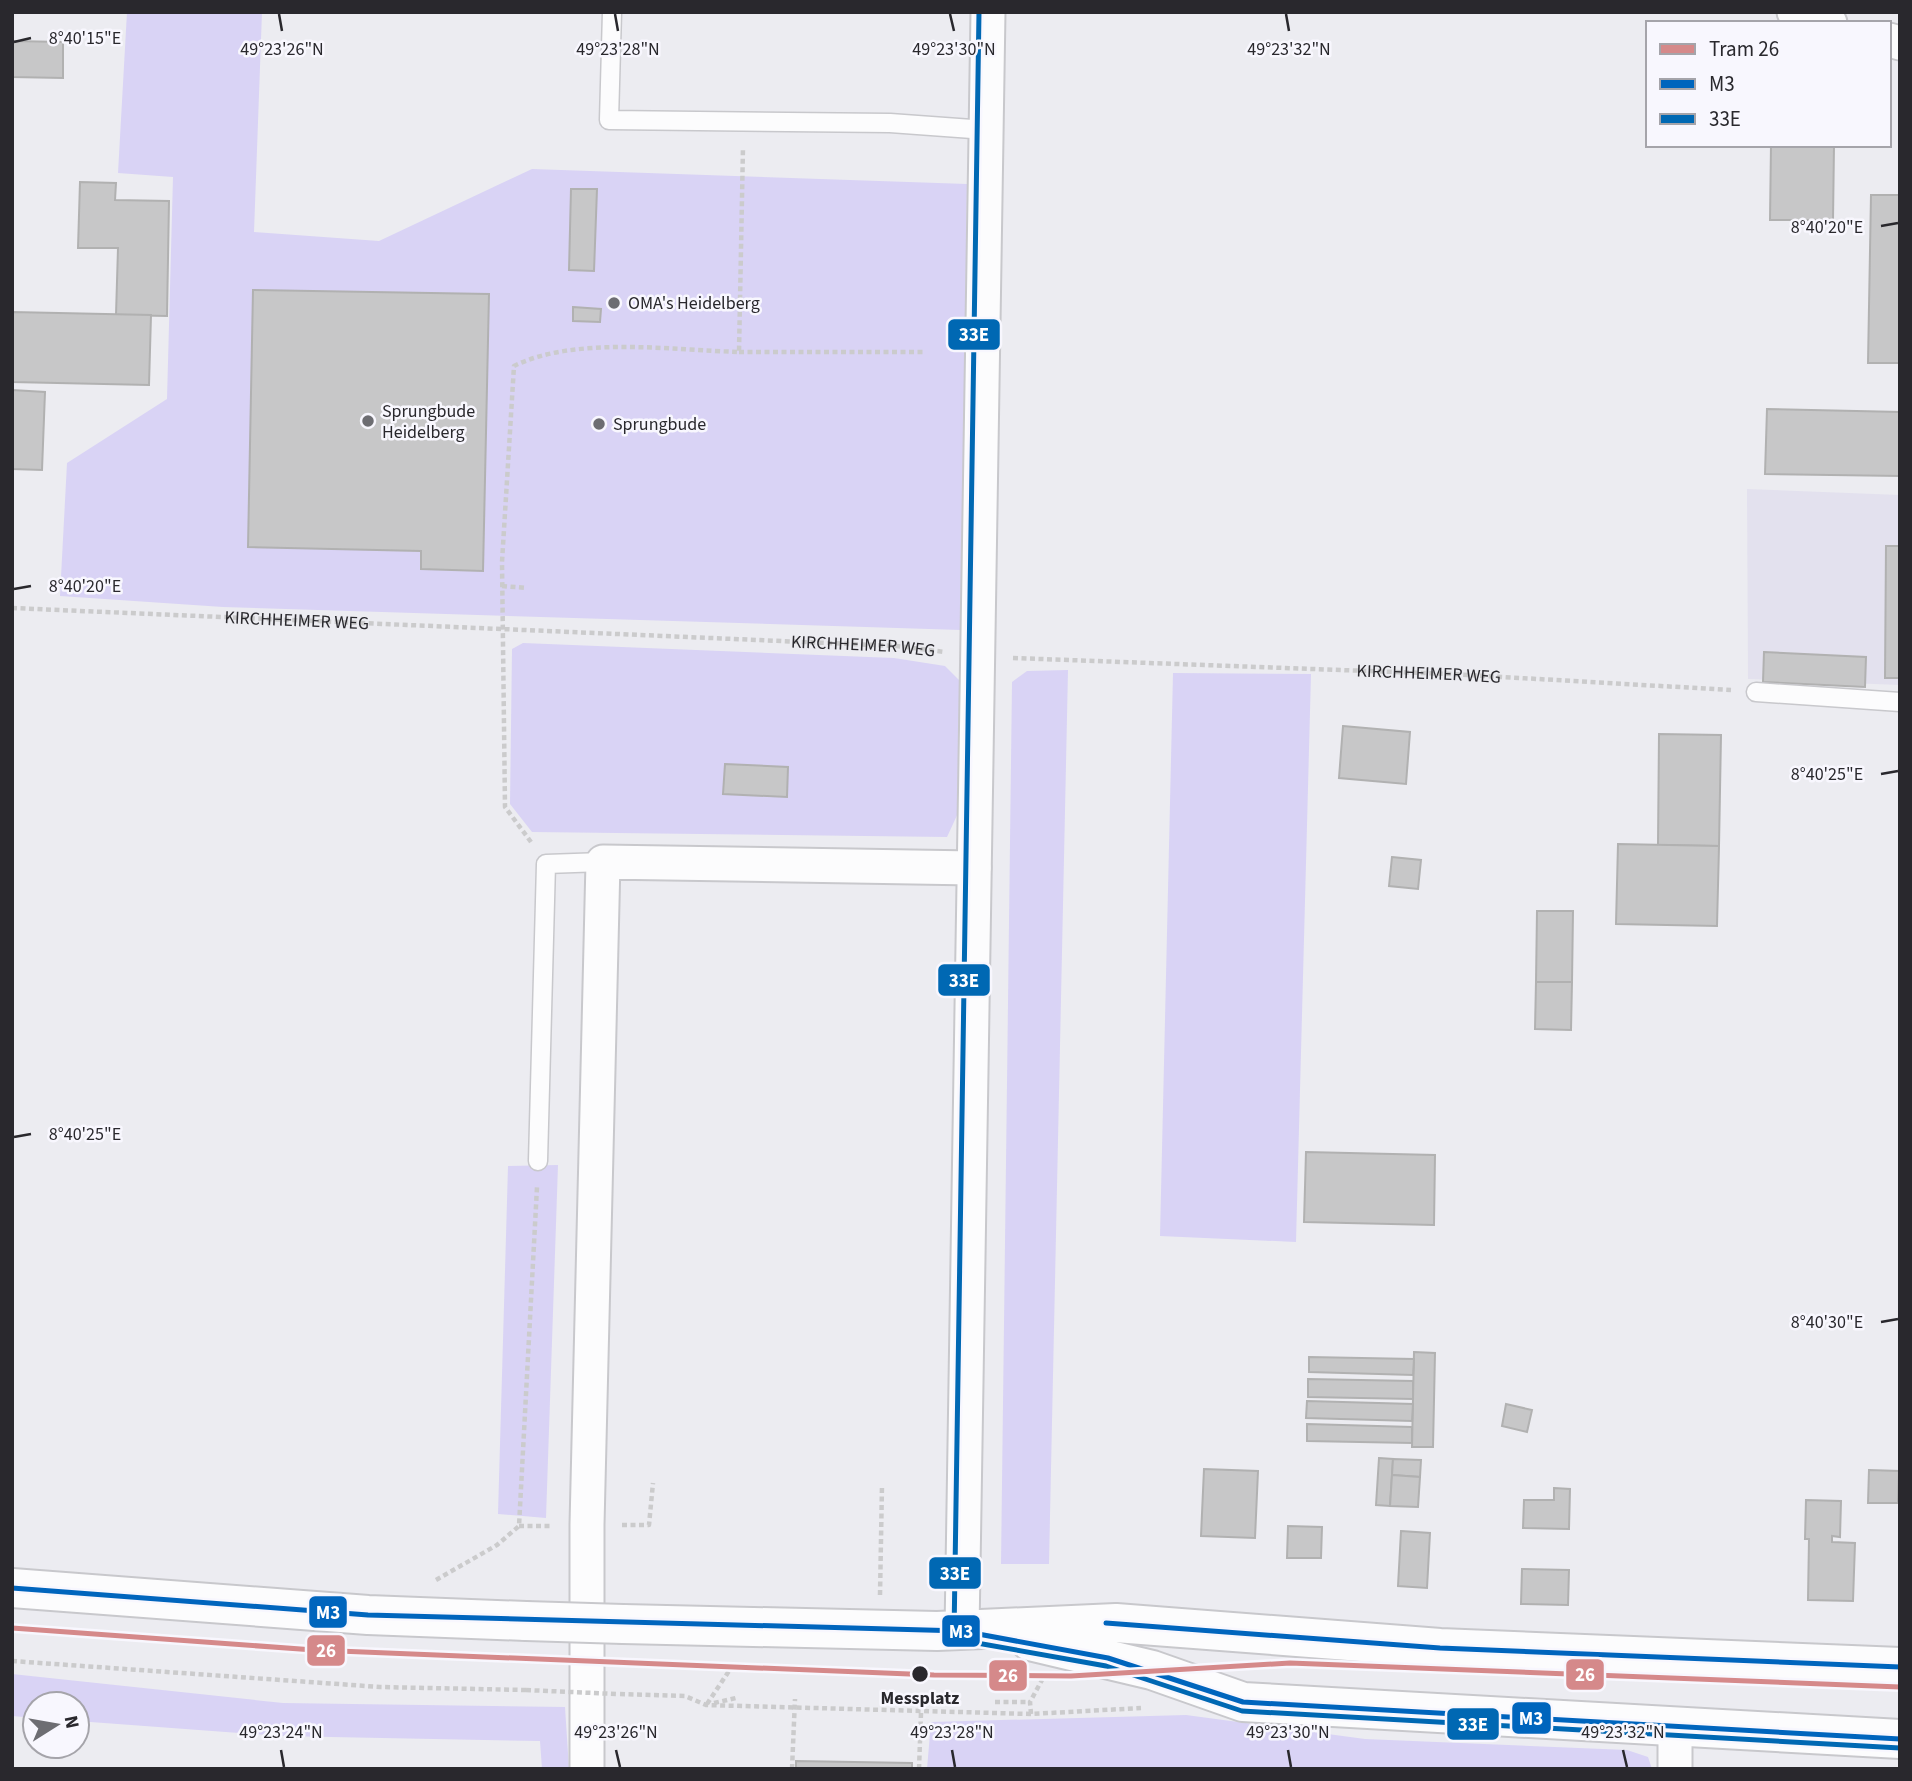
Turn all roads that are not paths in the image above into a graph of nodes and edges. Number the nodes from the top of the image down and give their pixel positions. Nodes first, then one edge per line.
1 (612, 12) edge
2 (988, 12) edge
3 (1794, 12) edge
4 (1823, 21) edge
5 (986, 130) junction
6 (1756, 692) road end
7 (1900, 702) edge
8 (603, 862) junction
9 (974, 868) junction
10 (538, 1161) road end
11 (12, 1588) edge
12 (962, 1631) junction
13 (1900, 1667) edge
14 (1675, 1726) junction
15 (1900, 1739) edge
16 (587, 1769) edge
17 (1675, 1769) edge

1 - 5 lane
2 - 5 street
3 - 4 street
5 - 9 street
6 - 7 lane
8 - 9 street
8 - 10 lane
8 - 16 street
9 - 12 street
11 - 12 street, bridge
12 - 13 street
12 - 14 street
14 - 15 street
14 - 17 street

